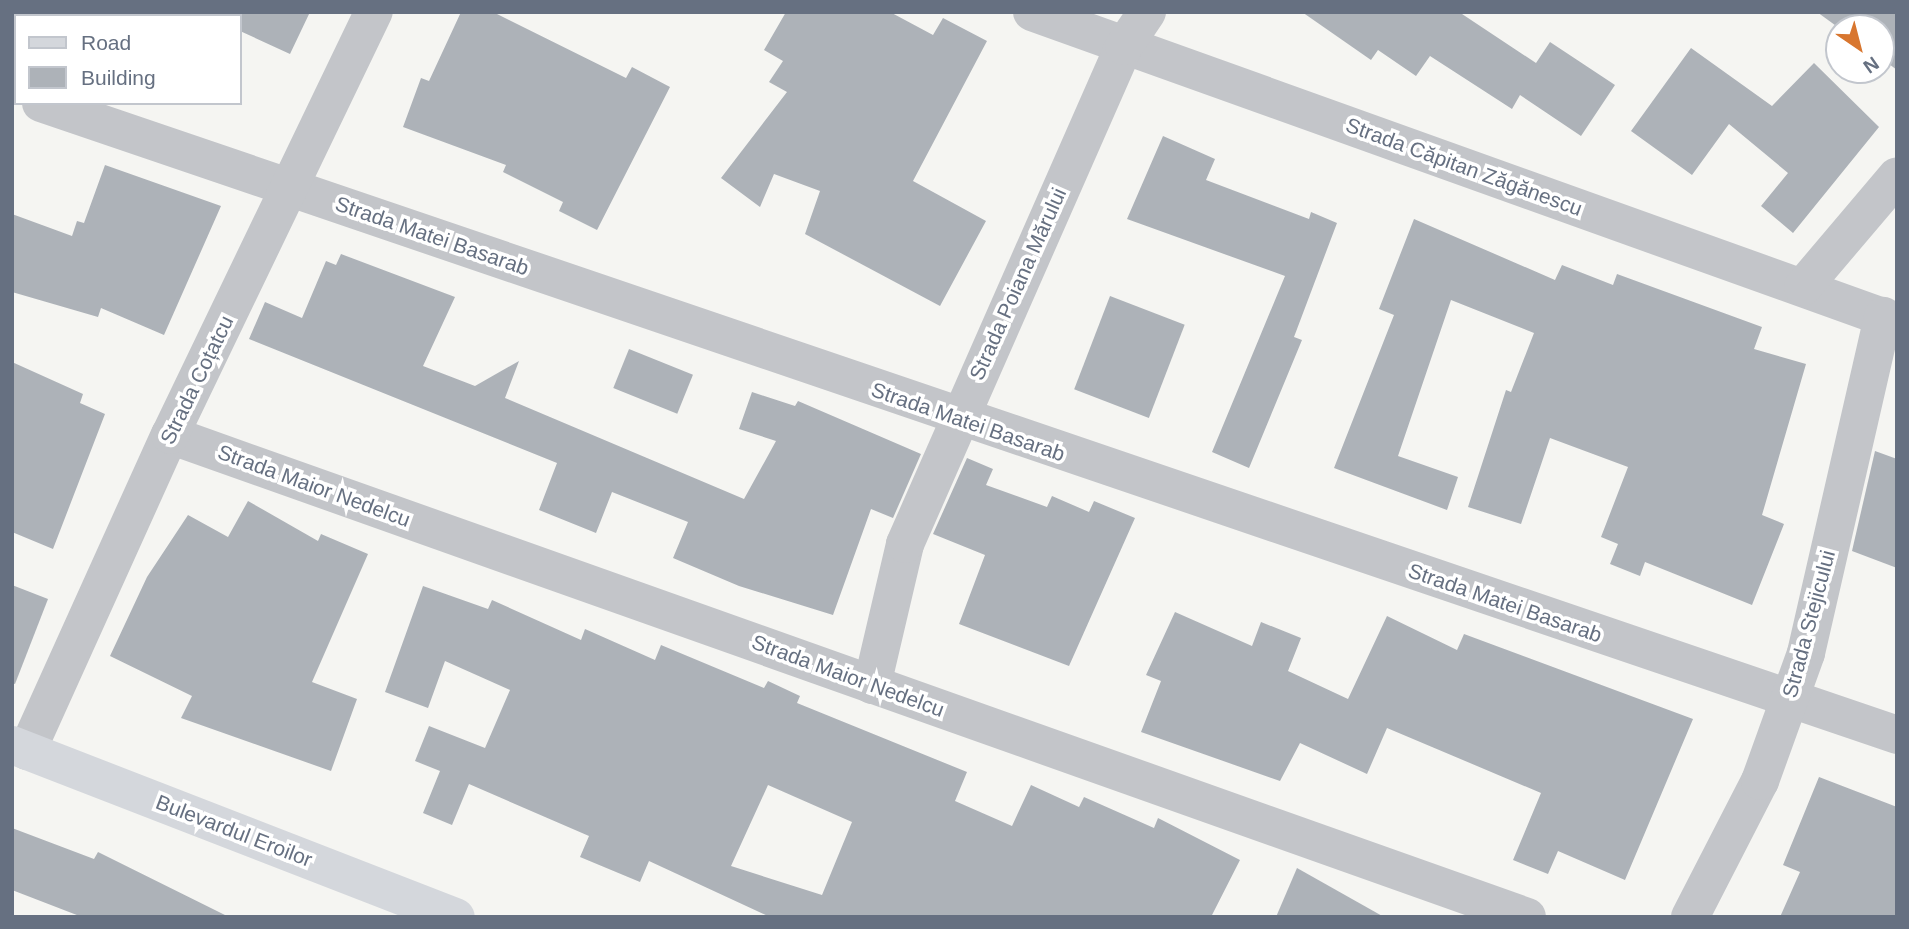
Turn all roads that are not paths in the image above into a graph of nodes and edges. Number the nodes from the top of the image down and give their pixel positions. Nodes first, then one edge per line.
1 (373, 12) edge
2 (1032, 12) edge
3 (1147, 12) edge
4 (1124, 46) junction
5 (47, 105) edge
6 (1897, 176) edge
7 (292, 187) junction
8 (1803, 287) junction
9 (1890, 319) edge
10 (959, 419) junction
11 (170, 435) junction
12 (872, 685) junction
13 (1790, 698) junction
14 (1897, 735) edge
15 (20, 748) edge
16 (456, 917) edge
17 (1527, 917) edge
18 (1690, 917) edge

1 - 7 street, Strada Coțatcu
2 - 4 street, Strada Căpitan Zăgănescu
3 - 4 street, Strada Poiana Mărului
4 - 8 street, Strada Căpitan Zăgănescu
4 - 10 street, Strada Poiana Mărului
5 - 7 street, Strada Matei Basarab
6 - 8 street
7 - 10 street, Strada Matei Basarab
7 - 11 street, Strada Coțatcu
8 - 9 street, Strada Căpitan Zăgănescu
9 - 13 street, Strada Stejicului
10 - 12 street, Strada Poiana Mărului
10 - 13 street, Strada Matei Basarab
11 - 12 street, Strada Maior Nedelcu
11 - 15 street, Strada Coțatcu
12 - 17 street, Strada Maior Nedelcu
13 - 14 street, Strada Matei Basarab
13 - 18 street, Strada Stejicului
15 - 16 main road, Bulevardul Eroilor

